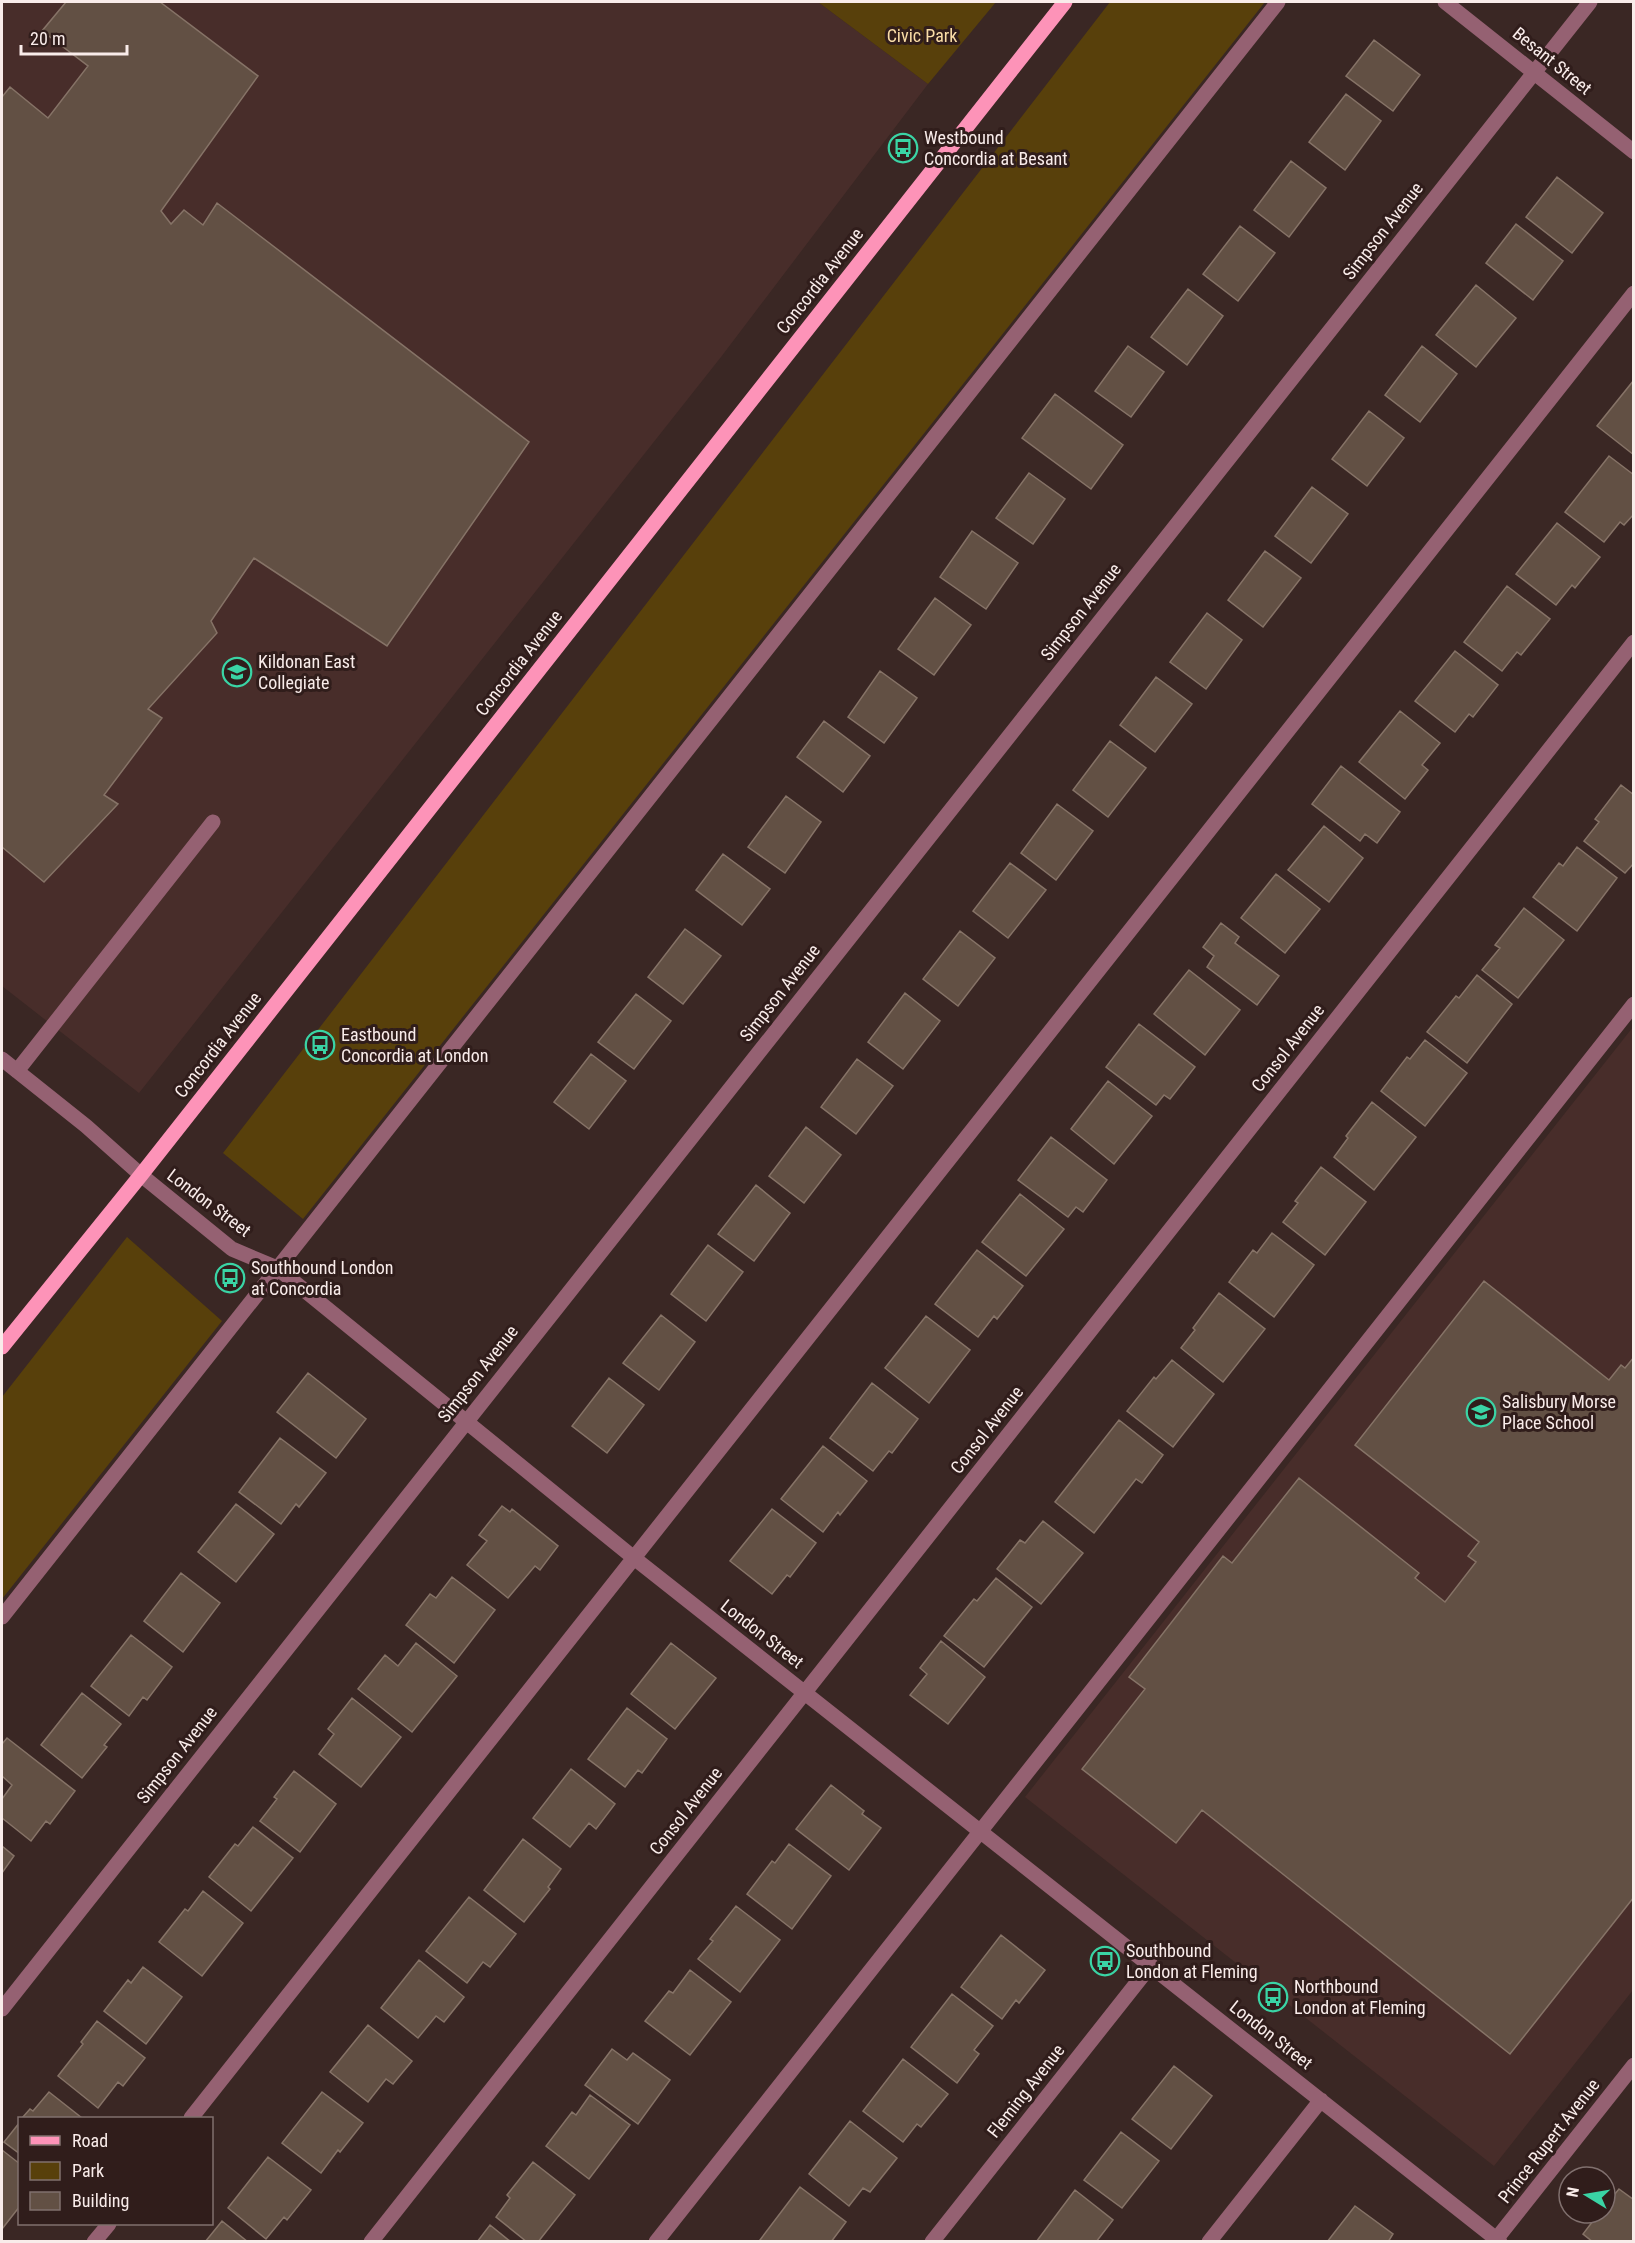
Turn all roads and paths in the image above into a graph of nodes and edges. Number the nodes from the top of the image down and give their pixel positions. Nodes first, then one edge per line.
1 (1065, 2) edge
2 (1278, 2) edge
3 (1445, 2) edge
4 (1590, 2) edge
5 (1534, 72) junction
6 (1634, 152) edge
7 (1634, 293) edge
8 (1634, 642) edge
9 (213, 822) dead end
10 (1634, 1004) edge
11 (2, 1059) edge
12 (17, 1071) junction
13 (141, 1175) junction
14 (277, 1268) junction
15 (2, 1347) edge
16 (465, 1422) junction
17 (634, 1558) junction
18 (2, 1617) edge
19 (805, 1692) junction
20 (980, 1831) junction
21 (1151, 1965) junction
22 (2, 2009) edge
23 (1634, 2065) edge
24 (1321, 2100) junction
25 (193, 2117) edge
26 (107, 2225) edge
27 (94, 2241) edge
28 (371, 2241) edge
29 (656, 2241) edge
30 (932, 2241) edge
31 (1209, 2241) edge
32 (1497, 2241) edge

1 - 13 main road, Concordia Avenue
2 - 14 street
3 - 5 street, Besant Street
4 - 5 street, Simpson Avenue
5 - 6 street, Besant Street
5 - 16 street, Simpson Avenue
7 - 17 street
8 - 19 street, Consol Avenue
9 - 12 street
10 - 20 street
11 - 12 street, London Street
12 - 13 street, London Street
13 - 14 street, London Street
13 - 15 main road, Concordia Avenue
14 - 16 street, London Street
14 - 18 street
16 - 17 street, London Street
16 - 22 street, Simpson Avenue
17 - 19 street, London Street
17 - 25 street
19 - 20 street, London Street
19 - 28 street, Consol Avenue
20 - 21 street, London Street
20 - 29 street
21 - 24 street, London Street
21 - 30 street, Fleming Avenue
23 - 32 street, Prince Rupert Avenue
24 - 31 street
24 - 32 street, London Street
26 - 27 street

